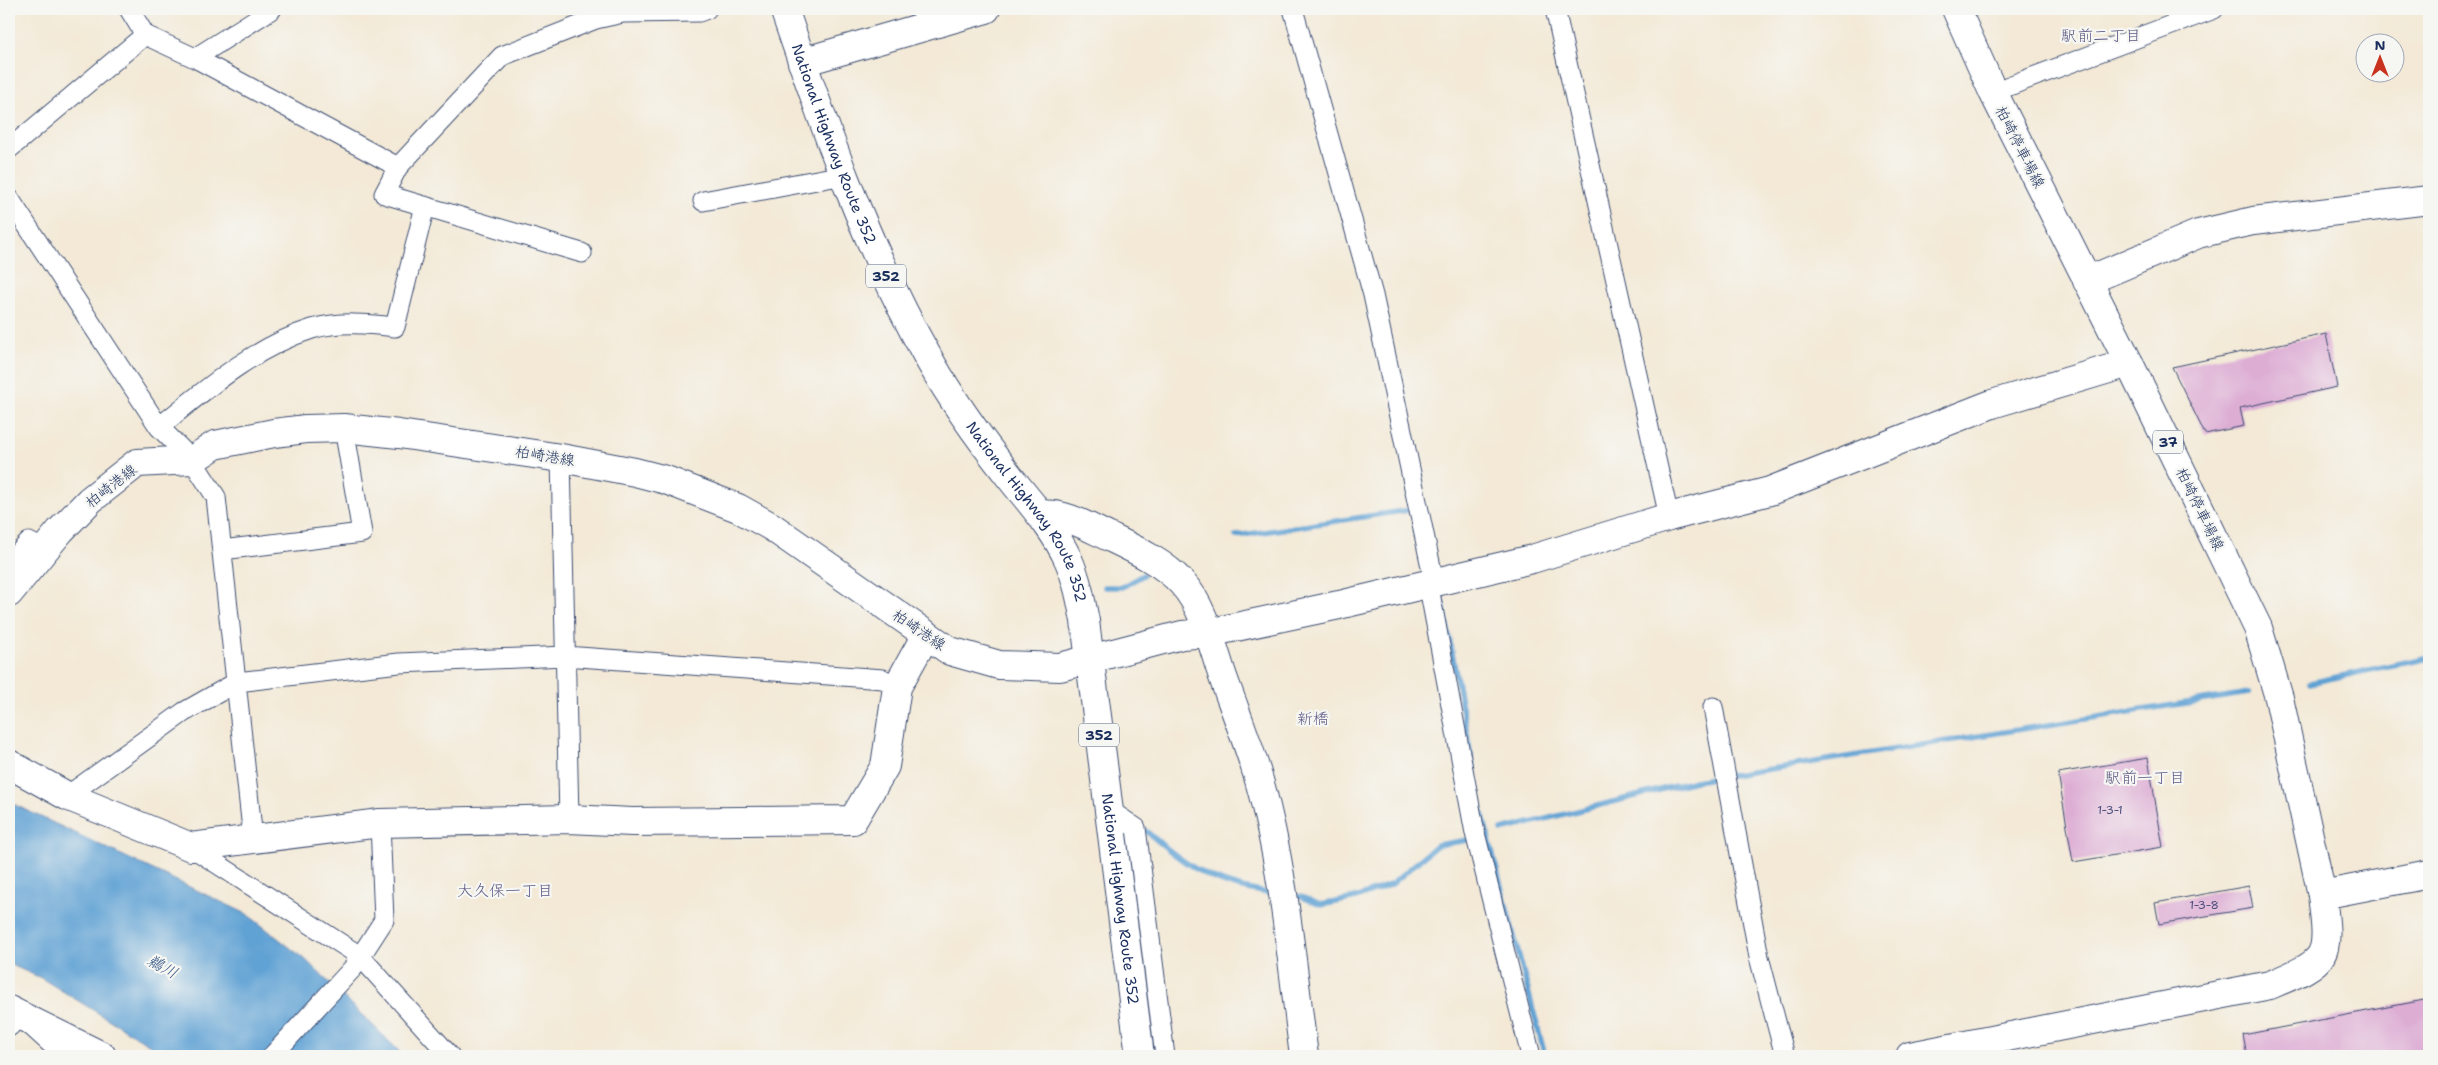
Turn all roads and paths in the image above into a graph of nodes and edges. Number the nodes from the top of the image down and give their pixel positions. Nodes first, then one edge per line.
1 (129, 9) edge
2 (272, 9) edge
3 (708, 9) edge
4 (784, 9) edge
5 (986, 9) edge
6 (1293, 9) edge
7 (1555, 9) edge
8 (1956, 9) edge
9 (2214, 9) edge
10 (924, 17) edge
11 (145, 35) junction
12 (195, 58) junction
13 (802, 62) junction
14 (1993, 92) junction
15 (9, 149) edge
16 (398, 167) junction
17 (844, 175) junction
18 (9, 198) edge
19 (2429, 200) edge
20 (703, 201) dead end
21 (425, 206) junction
22 (582, 253) dead end
23 (2087, 281) junction
24 (2130, 363) junction
25 (159, 427) junction
26 (344, 428) junction
27 (561, 458) junction
28 (192, 460) junction
29 (1041, 515) junction
30 (1669, 517) junction
31 (44, 550) junction
32 (222, 550) junction
33 (9, 563) edge
34 (1431, 582) junction
35 (9, 594) edge
36 (1208, 633) junction
37 (926, 635) junction
38 (565, 656) junction
39 (1089, 660) junction
40 (237, 682) junction
41 (897, 687) junction
42 (1713, 707) dead end
43 (9, 764) edge
44 (66, 796) junction
45 (1109, 810) junction
46 (569, 819) junction
47 (380, 823) junction
48 (253, 839) junction
49 (191, 846) junction
50 (2429, 874) edge
51 (2322, 895) junction
52 (357, 962) junction
53 (13, 1018) edge
54 (64, 1056) edge
55 (102, 1056) edge
56 (272, 1056) edge
57 (450, 1056) edge
58 (1140, 1056) edge
59 (1165, 1056) edge
60 (1304, 1056) edge
61 (1531, 1056) edge
62 (1785, 1056) edge
63 (1910, 1056) edge

1 - 11 street
2 - 12 street
3 - 16 street
4 - 13 main road, National Highway Route 352 / 352
5 - 10 main road
6 - 34 street
7 - 30 street
8 - 14 main road, 柏崎停車場線 / 37
9 - 14 street
10 - 13 main road
11 - 12 street
11 - 15 street
12 - 16 street
13 - 17 main road, National Highway Route 352 / 352
14 - 23 main road, 柏崎停車場線 / 37
16 - 21 street
17 - 20 street
17 - 29 main road, National Highway Route 352 / 352
18 - 25 street
19 - 23 main road
21 - 22 street
21 - 25 street
23 - 24 main road, 柏崎停車場線 / 37
24 - 30 main road, 柏崎港線
24 - 51 main road, 柏崎停車場線 / 37
25 - 28 street
26 - 27 main road, 柏崎港線
26 - 28 main road, 柏崎港線
26 - 32 street
27 - 37 main road, 柏崎港線
27 - 38 street
28 - 31 main road, 柏崎港線
28 - 32 street
29 - 36 main road
29 - 39 main road, National Highway Route 352 / 352
30 - 34 main road, 柏崎港線
31 - 33 street
31 - 35 main road, 柏崎港線
32 - 40 street
34 - 36 main road, 柏崎港線
34 - 61 street
36 - 39 main road, 柏崎港線
36 - 60 main road
37 - 39 main road, 柏崎港線
37 - 41 main road
38 - 40 street
38 - 41 street
38 - 46 street
39 - 45 main road, National Highway Route 352 / 352
40 - 44 street
40 - 48 street
41 - 46 main road
42 - 62 street
43 - 44 main road
44 - 49 main road
45 - 58 main road, National Highway Route 352 / 352
45 - 59 street
46 - 47 main road
47 - 48 main road
47 - 52 street
48 - 49 main road
49 - 52 street
50 - 51 main road
51 - 63 main road, 柏崎停車場線
52 - 56 street
52 - 57 street
53 - 54 street
53 - 55 main road

